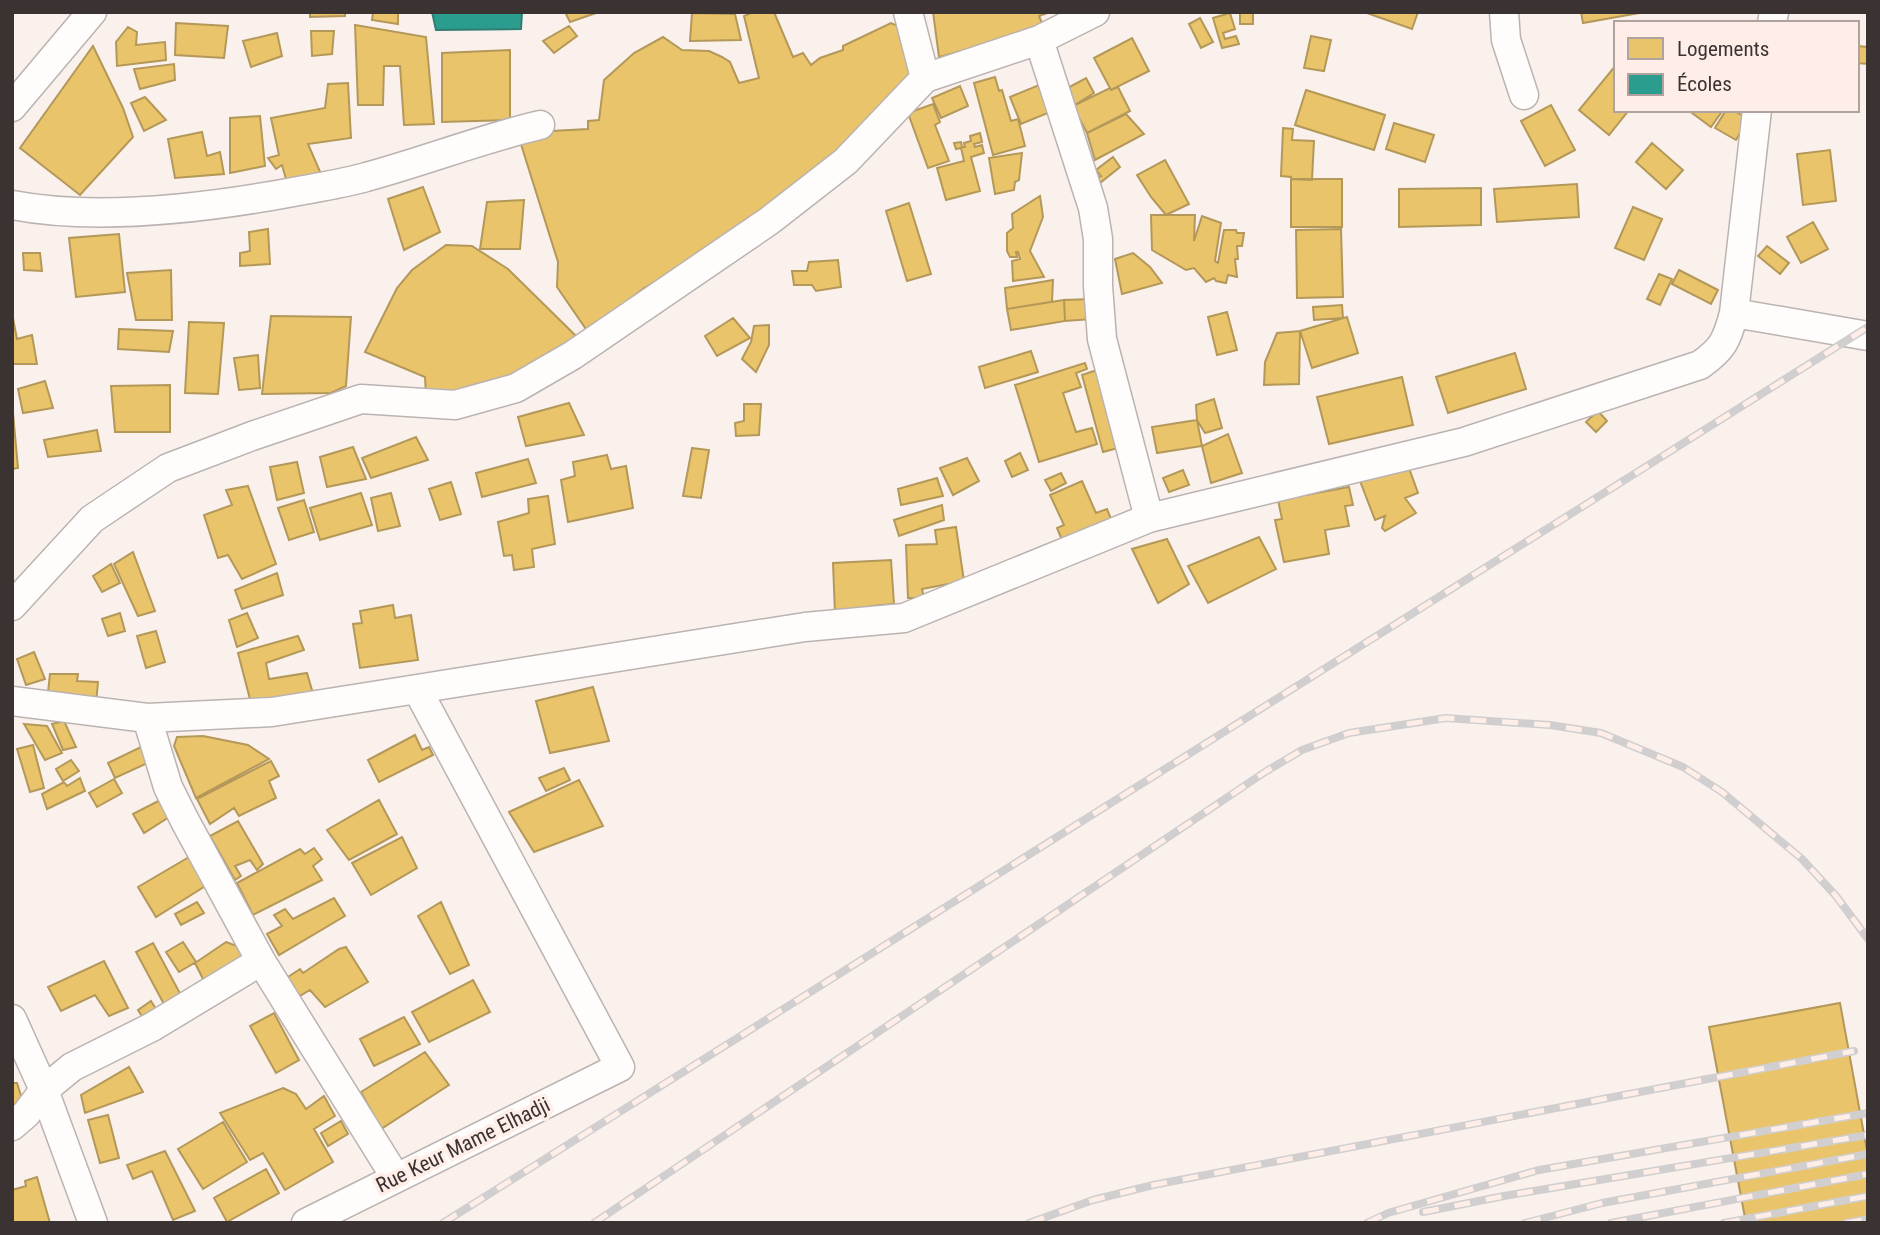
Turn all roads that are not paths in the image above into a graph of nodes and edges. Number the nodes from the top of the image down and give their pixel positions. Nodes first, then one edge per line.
1 (92, 12) edge
2 (908, 12) edge
3 (1095, 12) edge
4 (1504, 12) edge
5 (1039, 40) junction
6 (925, 78) junction
7 (1524, 95) dead end
8 (12, 107) edge
9 (1757, 112) edge
10 (540, 125) dead end
11 (12, 205) edge
12 (1734, 313) junction
13 (1868, 336) edge
14 (1149, 518) junction
15 (12, 606) edge
16 (416, 689) junction
17 (12, 701) edge
18 (147, 718) junction
19 (261, 961) junction
20 (12, 1019) edge
21 (44, 1090) junction
22 (12, 1126) edge
23 (396, 1178) junction
24 (93, 1223) edge
25 (306, 1223) edge

1 - 8 street
2 - 6 street
3 - 5 street
4 - 7 street
5 - 6 street
5 - 14 street
6 - 15 street
9 - 12 street
10 - 11 street
12 - 13 street
12 - 14 street
14 - 16 street
16 - 18 street
16 - 23 street, Rue Keur Mame Elhadji
17 - 18 street
18 - 19 street
19 - 21 street
19 - 23 street
20 - 21 street
21 - 22 street
21 - 24 street
23 - 25 street, Rue Keur Mame Elhadji

